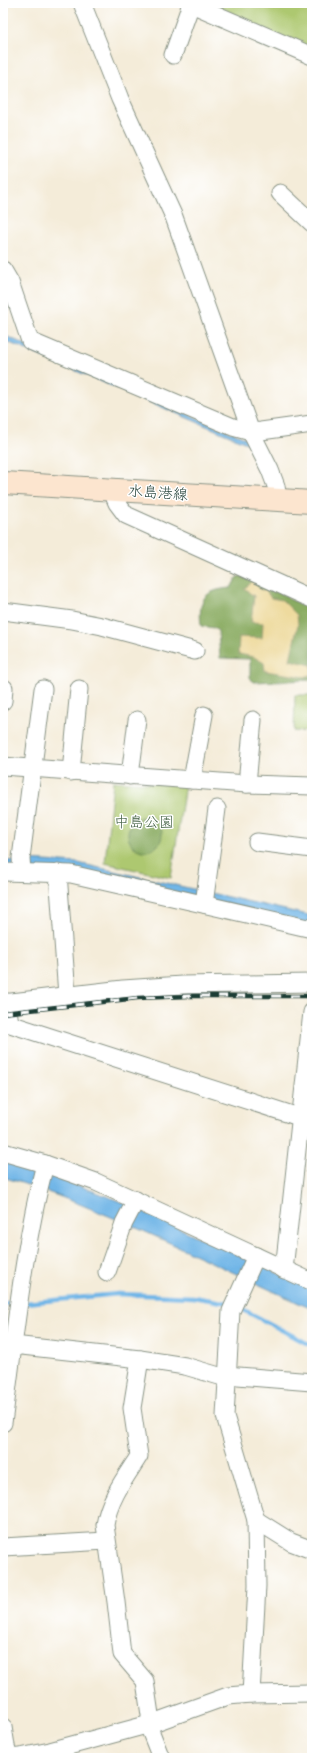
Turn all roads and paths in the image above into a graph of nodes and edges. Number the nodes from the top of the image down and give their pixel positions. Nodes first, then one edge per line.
1 (82, 3) edge
2 (190, 4) edge
3 (173, 55) dead end
4 (312, 56) edge
5 (280, 193) dead end
6 (312, 223) edge
7 (3, 270) edge
8 (312, 424) edge
9 (251, 432) junction
10 (4, 480) edge
11 (111, 489) junction
12 (278, 500) junction
13 (312, 502) edge
14 (312, 599) edge
15 (3, 611) edge
16 (195, 651) dead end
17 (43, 689) dead end
18 (79, 689) dead end
19 (204, 715) dead end
20 (136, 720) dead end
21 (254, 720) dead end
22 (3, 766) edge
23 (33, 769) junction
24 (71, 772) junction
25 (130, 776) junction
26 (192, 780) junction
27 (247, 784) junction
28 (312, 786) edge
29 (217, 809) dead end
30 (256, 842) dead end
31 (312, 849) edge
32 (21, 866) junction
33 (3, 872) edge
34 (58, 874) junction
35 (205, 898) junction
36 (312, 929) edge
37 (312, 983) edge
38 (67, 995) junction
39 (5, 1002) edge
40 (312, 1012) edge
41 (302, 1118) junction
42 (3, 1152) edge
43 (44, 1168) junction
44 (134, 1203) junction
45 (255, 1259) junction
46 (284, 1270) junction
47 (107, 1272) dead end
48 (312, 1282) edge
49 (10, 1310) edge
50 (13, 1345) junction
51 (140, 1359) junction
52 (226, 1376) junction
53 (312, 1382) edge
54 (4, 1403) edge
55 (3, 1423) edge
56 (256, 1520) junction
57 (106, 1541) junction
58 (3, 1547) edge
59 (312, 1550) edge
60 (312, 1693) edge
61 (251, 1694) junction
62 (150, 1724) junction
63 (3, 1727) edge
64 (7, 1758) edge
65 (161, 1758) edge

1 - 9 street
2 - 3 street
2 - 4 street
5 - 6 street
7 - 9 street
8 - 9 street
9 - 12 street
10 - 11 main road, 水島港線
11 - 12 main road, 水島港線
11 - 14 street
12 - 13 main road, 水島港線
15 - 16 street
17 - 23 street
18 - 24 street
19 - 26 street
20 - 25 street
21 - 27 street
22 - 23 street
23 - 24 street
23 - 32 street
24 - 25 street
25 - 26 street
26 - 27 street
27 - 28 street
29 - 35 street
30 - 31 street
32 - 33 street
32 - 34 street
34 - 35 street
34 - 38 street
35 - 36 street
37 - 38 street
38 - 39 street
39 - 41 street
40 - 41 street
41 - 46 street
42 - 43 street
43 - 44 street
43 - 49 street
44 - 45 street
44 - 47 street
45 - 46 street
45 - 52 street
46 - 48 street
49 - 50 street
50 - 51 street
50 - 54 street
51 - 52 street
51 - 57 street
52 - 53 street
52 - 56 street
54 - 55 street
56 - 59 street
56 - 61 street
57 - 58 street
57 - 62 street
60 - 61 street
61 - 62 street
62 - 64 street
62 - 65 street
63 - 64 street

